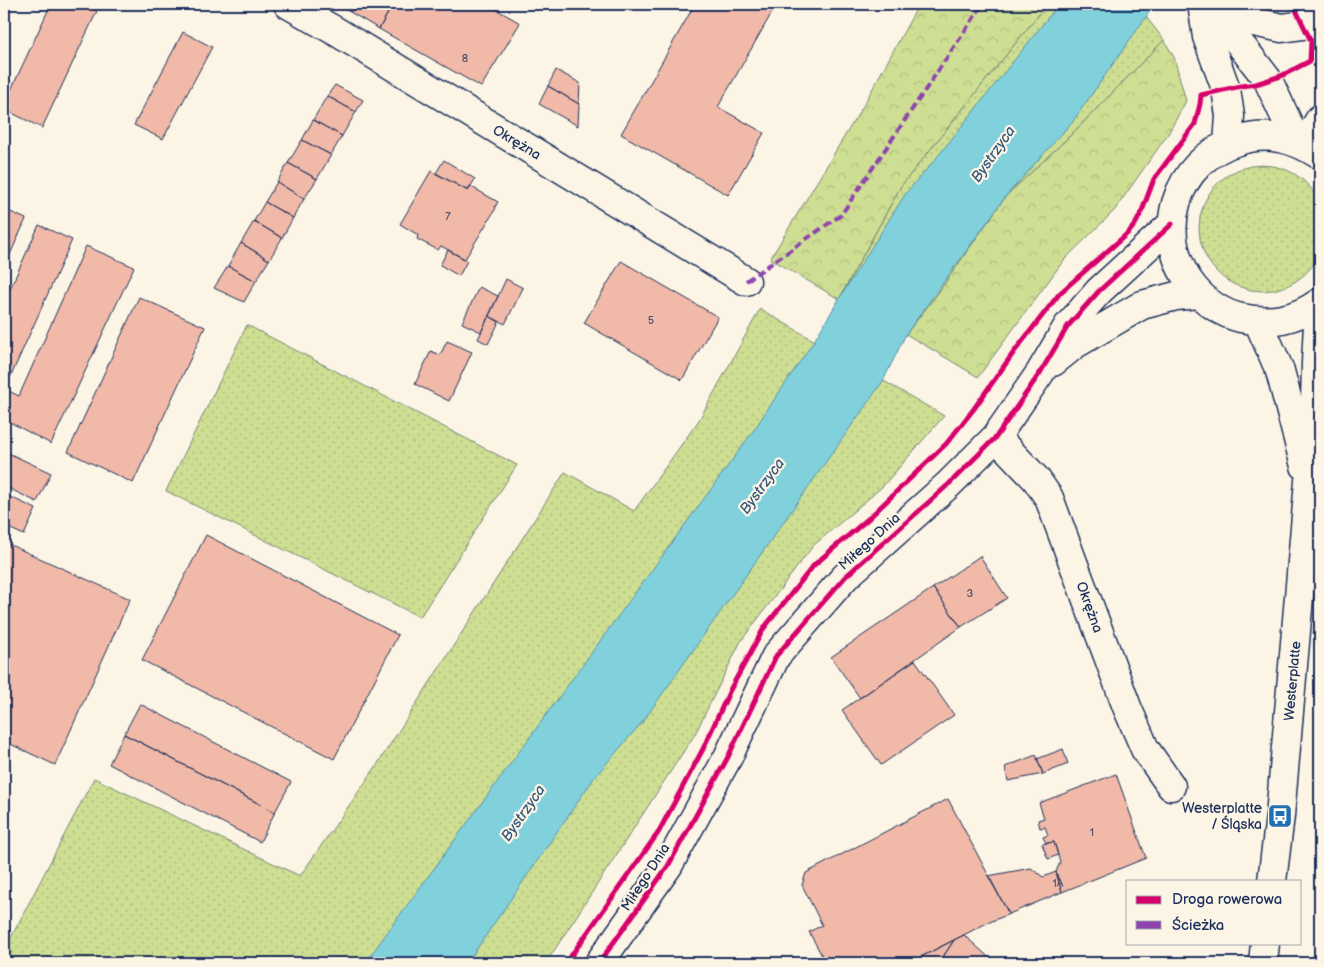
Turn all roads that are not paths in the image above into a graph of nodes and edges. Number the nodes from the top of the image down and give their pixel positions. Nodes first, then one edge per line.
1 (288, 4) edge
2 (1203, 4) edge
3 (1320, 17) edge
4 (1320, 119) edge
5 (1228, 144) junction
6 (1306, 148) edge
7 (1172, 224) junction
8 (746, 281) dead end
9 (1199, 294) junction
10 (1320, 303) edge
11 (1258, 321) junction
12 (1040, 373) junction
13 (996, 437) junction
14 (1309, 481) junction
15 (1171, 786) dead end
16 (1272, 880) edge
17 (1265, 944) edge
18 (599, 963) edge
19 (1263, 963) edge

1 - 8 street, Okrężna
2 - 3 street
2 - 5 street
2 - 6 street
4 - 6 street
5 - 6 street
5 - 7 street
7 - 9 street
7 - 12 street, Miłego Dnia
9 - 11 street
9 - 12 street, Miłego Dnia
10 - 11 street
10 - 14 street, Westerplatte
11 - 14 street, Westerplatte
12 - 13 street, Miłego Dnia
13 - 15 street, Okrężna
13 - 18 street, Miłego Dnia
14 - 16 street, Westerplatte
17 - 19 street

